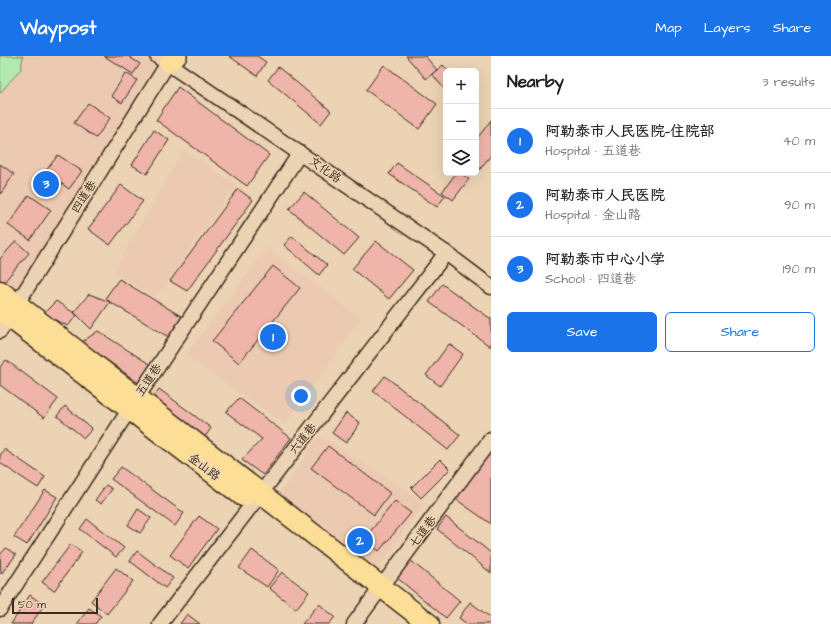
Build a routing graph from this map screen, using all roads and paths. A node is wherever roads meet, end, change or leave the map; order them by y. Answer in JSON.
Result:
{"nodes":[{"id":1,"x":169,"y":58,"type":"edge"},
{"id":2,"x":300,"y":153,"type":"junction"},
{"id":3,"x":446,"y":253,"type":"junction"},
{"id":4,"x":491,"y":286,"type":"edge"},
{"id":5,"x":0,"y":291,"type":"edge"},
{"id":6,"x":6,"y":315,"type":"edge"},
{"id":7,"x":133,"y":404,"type":"junction"},
{"id":8,"x":491,"y":440,"type":"edge"},
{"id":9,"x":257,"y":499,"type":"junction"},
{"id":10,"x":378,"y":593,"type":"junction"},
{"id":11,"x":0,"y":609,"type":"edge"},
{"id":12,"x":160,"y":624,"type":"edge"},
{"id":13,"x":354,"y":624,"type":"edge"},
{"id":14,"x":407,"y":624,"type":"edge"},
{"id":15,"x":429,"y":624,"type":"edge"}],
"edges":[{"from":1,"to":2,"type":"street","name":"文化路"},
{"from":1,"to":6,"type":"street","name":"四道巷"},
{"from":2,"to":3,"type":"street","name":"文化路"},
{"from":2,"to":7,"type":"street","name":"五道巷"},
{"from":3,"to":4,"type":"street","name":"文化路"},
{"from":3,"to":9,"type":"street","name":"六道巷"},
{"from":5,"to":6,"type":"highway","name":"金山路"},
{"from":6,"to":7,"type":"highway","name":"金山路"},
{"from":7,"to":9,"type":"highway","name":"金山路"},
{"from":7,"to":11,"type":"street","name":"五道巷"},
{"from":8,"to":10,"type":"street","name":"七道巷"},
{"from":9,"to":10,"type":"highway","name":"金山路"},
{"from":9,"to":12,"type":"street","name":"六道巷"},
{"from":10,"to":13,"type":"street","name":"七道巷"},
{"from":10,"to":14,"type":"highway","name":"金山路"},
{"from":10,"to":15,"type":"highway"}]}
